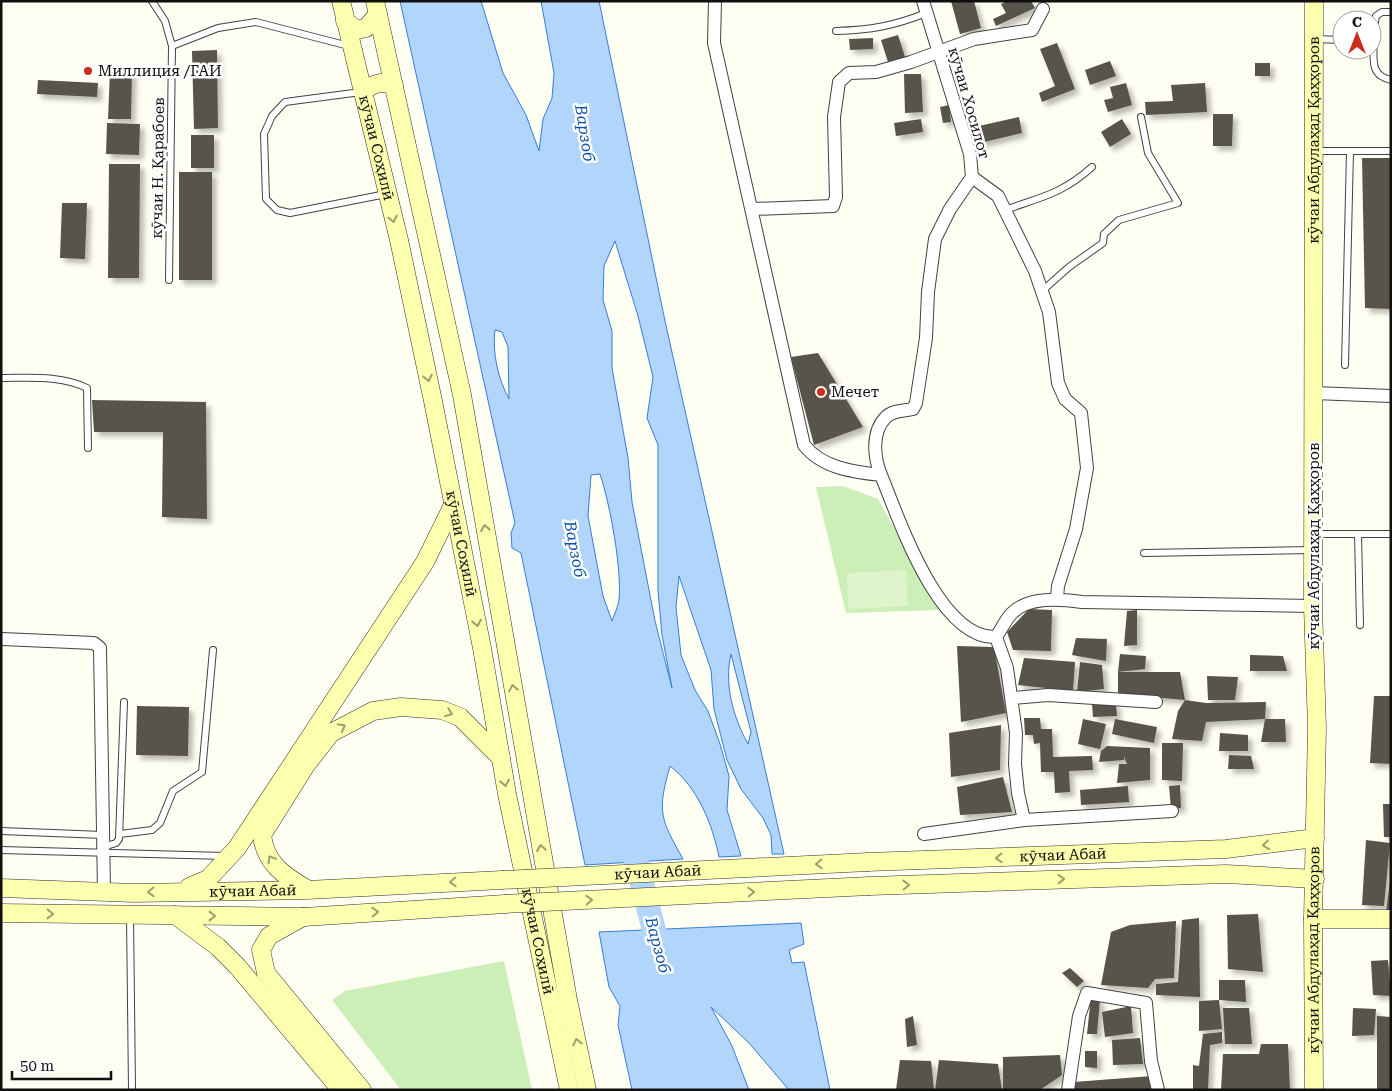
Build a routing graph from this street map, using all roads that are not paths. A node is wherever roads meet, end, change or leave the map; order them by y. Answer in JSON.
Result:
{"nodes":[{"id":1,"x":152,"y":1,"type":"edge"},
{"id":2,"x":341,"y":1,"type":"edge"},
{"id":3,"x":716,"y":1,"type":"edge"},
{"id":4,"x":1314,"y":1,"type":"edge"},
{"id":5,"x":924,"y":7,"type":"edge"},
{"id":6,"x":376,"y":8,"type":"edge"},
{"id":7,"x":1043,"y":9,"type":"dead end"},
{"id":8,"x":345,"y":21,"type":"junction"},
{"id":9,"x":836,"y":31,"type":"dead end"},
{"id":10,"x":1314,"y":39,"type":"junction"},
{"id":11,"x":1332,"y":40,"type":"edge"},
{"id":12,"x":172,"y":46,"type":"junction"},
{"id":13,"x":351,"y":46,"type":"junction"},
{"id":14,"x":937,"y":52,"type":"junction"},
{"id":15,"x":1374,"y":60,"type":"edge"},
{"id":16,"x":1391,"y":80,"type":"edge"},
{"id":17,"x":394,"y":85,"type":"junction"},
{"id":18,"x":362,"y":92,"type":"junction"},
{"id":19,"x":1141,"y":118,"type":"dead end"},
{"id":20,"x":1314,"y":151,"type":"junction"},
{"id":21,"x":1350,"y":151,"type":"junction"},
{"id":22,"x":1391,"y":152,"type":"edge"},
{"id":23,"x":1092,"y":168,"type":"dead end"},
{"id":24,"x":972,"y":176,"type":"junction"},
{"id":25,"x":387,"y":194,"type":"junction"},
{"id":26,"x":752,"y":209,"type":"junction"},
{"id":27,"x":1005,"y":210,"type":"junction"},
{"id":28,"x":169,"y":280,"type":"dead end"},
{"id":29,"x":1042,"y":291,"type":"junction"},
{"id":30,"x":1345,"y":365,"type":"dead end"},
{"id":31,"x":1,"y":378,"type":"edge"},
{"id":32,"x":1314,"y":393,"type":"junction"},
{"id":33,"x":1391,"y":396,"type":"edge"},
{"id":34,"x":88,"y":448,"type":"dead end"},
{"id":35,"x":881,"y":475,"type":"junction"},
{"id":36,"x":453,"y":505,"type":"junction"},
{"id":37,"x":1358,"y":534,"type":"junction"},
{"id":38,"x":1391,"y":534,"type":"edge"},
{"id":39,"x":1314,"y":542,"type":"junction"},
{"id":40,"x":1144,"y":553,"type":"dead end"},
{"id":41,"x":1057,"y":598,"type":"junction"},
{"id":42,"x":1313,"y":606,"type":"junction"},
{"id":43,"x":1360,"y":625,"type":"dead end"},
{"id":44,"x":2,"y":638,"type":"edge"},
{"id":45,"x":996,"y":638,"type":"junction"},
{"id":46,"x":213,"y":650,"type":"dead end"},
{"id":47,"x":1012,"y":698,"type":"junction"},
{"id":48,"x":124,"y":702,"type":"dead end"},
{"id":49,"x":1156,"y":702,"type":"dead end"},
{"id":50,"x":501,"y":758,"type":"junction"},
{"id":51,"x":1172,"y":811,"type":"dead end"},
{"id":52,"x":1024,"y":820,"type":"junction"},
{"id":53,"x":1,"y":831,"type":"edge"},
{"id":54,"x":120,"y":834,"type":"junction"},
{"id":55,"x":924,"y":834,"type":"dead end"},
{"id":56,"x":1315,"y":838,"type":"junction"},
{"id":57,"x":103,"y":845,"type":"junction"},
{"id":58,"x":1,"y":850,"type":"edge"},
{"id":59,"x":229,"y":856,"type":"junction"},
{"id":60,"x":1315,"y":879,"type":"junction"},
{"id":61,"x":1,"y":888,"type":"edge"},
{"id":62,"x":308,"y":890,"type":"junction"},
{"id":63,"x":180,"y":891,"type":"junction"},
{"id":64,"x":104,"y":892,"type":"junction"},
{"id":65,"x":1,"y":913,"type":"edge"},
{"id":66,"x":130,"y":914,"type":"junction"},
{"id":67,"x":175,"y":915,"type":"junction"},
{"id":68,"x":304,"y":917,"type":"junction"},
{"id":69,"x":1313,"y":919,"type":"junction"},
{"id":70,"x":1391,"y":919,"type":"edge"},
{"id":71,"x":132,"y":1090,"type":"edge"},
{"id":72,"x":341,"y":1090,"type":"edge"},
{"id":73,"x":362,"y":1090,"type":"edge"},
{"id":74,"x":569,"y":1090,"type":"edge"},
{"id":75,"x":588,"y":1090,"type":"edge"},
{"id":76,"x":1068,"y":1090,"type":"edge"},
{"id":77,"x":1158,"y":1090,"type":"edge"},
{"id":78,"x":1314,"y":1090,"type":"edge"}],
"edges":[{"from":1,"to":12,"type":"lane","name":"кӯчаи Н. Қарабоев"},
{"from":2,"to":8,"type":"main road","name":"кӯчаи Соҳилӣ"},
{"from":3,"to":26,"type":"street"},
{"from":4,"to":10,"type":"main road","name":"кӯчаи Абдулаҳад Қаҳҳоров"},
{"from":5,"to":9,"type":"lane"},
{"from":5,"to":14,"type":"street","name":"кӯчаи Хосилот"},
{"from":6,"to":8,"type":"main road"},
{"from":6,"to":17,"type":"main road"},
{"from":7,"to":14,"type":"street"},
{"from":8,"to":13,"type":"main road","name":"кӯчаи Соҳилӣ"},
{"from":10,"to":11,"type":"lane"},
{"from":10,"to":20,"type":"main road","name":"кӯчаи Абдулаҳад Қаҳҳоров"},
{"from":12,"to":13,"type":"lane"},
{"from":12,"to":28,"type":"lane","name":"кӯчаи Н. Қарабоев"},
{"from":13,"to":18,"type":"main road","name":"кӯчаи Соҳилӣ"},
{"from":14,"to":24,"type":"street","name":"кӯчаи Хосилот"},
{"from":14,"to":26,"type":"street"},
{"from":15,"to":16,"type":"lane"},
{"from":17,"to":18,"type":"main road"},
{"from":75,"to":17,"type":"main road","one_way":true},
{"from":18,"to":25,"type":"main road","name":"кӯчаи Соҳилӣ"},
{"from":18,"to":25,"type":"lane"},
{"from":19,"to":29,"type":"lane"},
{"from":20,"to":21,"type":"lane"},
{"from":20,"to":32,"type":"main road","name":"кӯчаи Абдулаҳад Қаҳҳоров"},
{"from":21,"to":22,"type":"lane"},
{"from":21,"to":30,"type":"lane"},
{"from":23,"to":27,"type":"lane"},
{"from":24,"to":27,"type":"street","name":"кӯчаи Хосилот"},
{"from":24,"to":35,"type":"street"},
{"from":25,"to":36,"type":"main road","name":"кӯчаи Соҳилӣ","one_way":true},
{"from":26,"to":35,"type":"street"},
{"from":27,"to":29,"type":"street","name":"кӯчаи Хосилот"},
{"from":29,"to":41,"type":"street","name":"кӯчаи Хосилот"},
{"from":31,"to":34,"type":"lane"},
{"from":32,"to":33,"type":"street"},
{"from":32,"to":39,"type":"main road","name":"кӯчаи Абдулаҳад Қаҳҳоров"},
{"from":35,"to":45,"type":"street"},
{"from":36,"to":50,"type":"main road","name":"кӯчаи Соҳилӣ","one_way":true},
{"from":36,"to":59,"type":"main road"},
{"from":37,"to":38,"type":"lane"},
{"from":37,"to":39,"type":"lane"},
{"from":37,"to":43,"type":"lane"},
{"from":39,"to":40,"type":"lane"},
{"from":39,"to":42,"type":"main road","name":"кӯчаи Абдулаҳад Қаҳҳоров"},
{"from":41,"to":42,"type":"street"},
{"from":41,"to":45,"type":"street"},
{"from":42,"to":56,"type":"main road","name":"кӯчаи Абдулаҳад Қаҳҳоров"},
{"from":44,"to":57,"type":"street"},
{"from":45,"to":47,"type":"street"},
{"from":46,"to":54,"type":"lane"},
{"from":47,"to":49,"type":"street"},
{"from":47,"to":52,"type":"street"},
{"from":48,"to":54,"type":"lane"},
{"from":62,"to":50,"type":"main road","one_way":true},
{"from":50,"to":74,"type":"main road","name":"кӯчаи Соҳилӣ","one_way":true},
{"from":51,"to":52,"type":"street"},
{"from":52,"to":55,"type":"street"},
{"from":53,"to":57,"type":"lane"},
{"from":54,"to":57,"type":"lane"},
{"from":56,"to":60,"type":"main road","name":"кӯчаи Абдулаҳад Қаҳҳоров"},
{"from":56,"to":62,"type":"main road","name":"кӯчаи Абаӣ","one_way":true,"bridge":true},
{"from":57,"to":58,"type":"lane"},
{"from":57,"to":59,"type":"lane"},
{"from":57,"to":64,"type":"street"},
{"from":59,"to":63,"type":"main road"},
{"from":68,"to":60,"type":"main road","name":"кӯчаи Абаӣ","one_way":true,"bridge":true},
{"from":60,"to":69,"type":"main road","name":"кӯчаи Абдулаҳад Қаҳҳоров"},
{"from":61,"to":64,"type":"main road","name":"кӯчаи Абаӣ"},
{"from":62,"to":63,"type":"main road","name":"кӯчаи Абаӣ"},
{"from":63,"to":64,"type":"main road","name":"кӯчаи Абаӣ","one_way":true},
{"from":65,"to":66,"type":"main road","name":"кӯчаи Абаӣ","one_way":true},
{"from":66,"to":67,"type":"main road","name":"кӯчаи Абаӣ"},
{"from":66,"to":71,"type":"lane"},
{"from":67,"to":68,"type":"main road","name":"кӯчаи Абаӣ","one_way":true},
{"from":67,"to":72,"type":"main road"},
{"from":68,"to":73,"type":"main road"},
{"from":69,"to":70,"type":"main road"},
{"from":69,"to":78,"type":"main road","name":"кӯчаи Абдулаҳад Қаҳҳоров"},
{"from":76,"to":77,"type":"street"}]}
